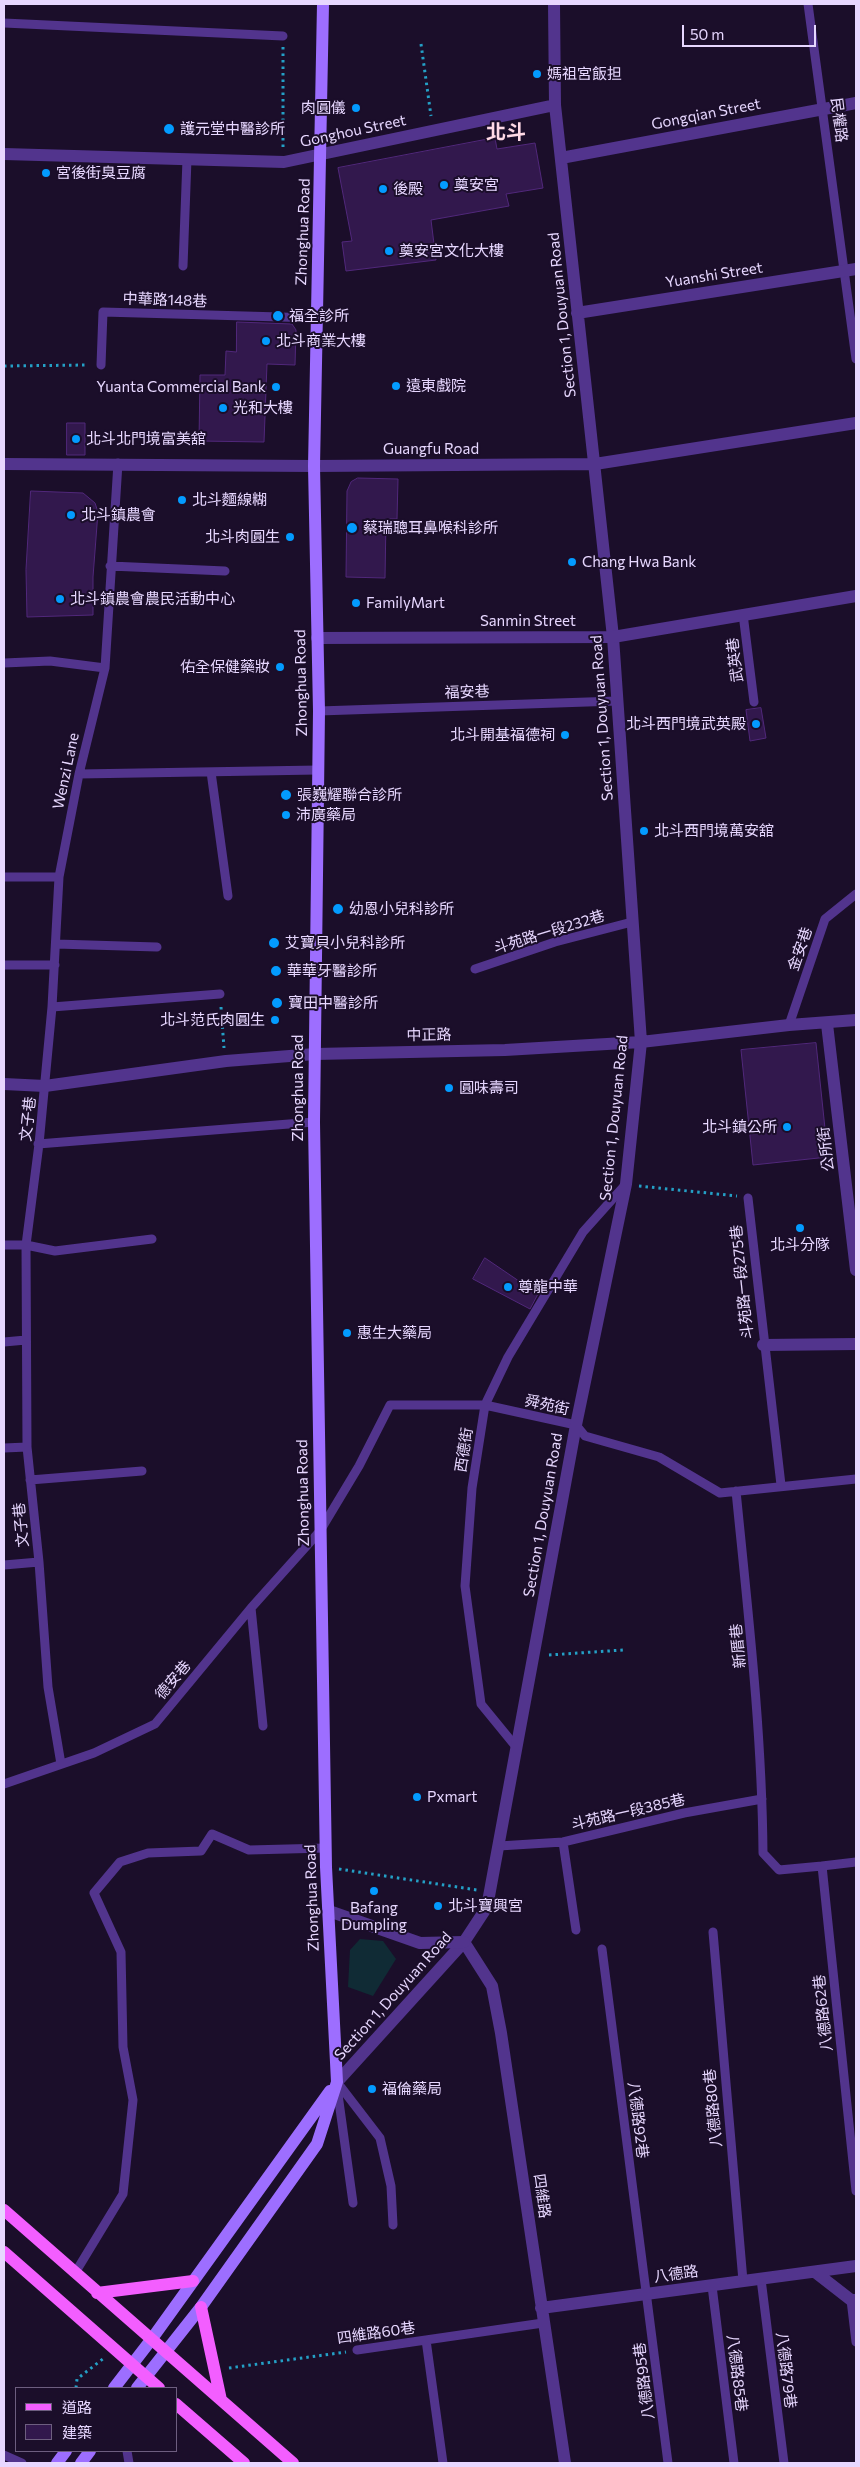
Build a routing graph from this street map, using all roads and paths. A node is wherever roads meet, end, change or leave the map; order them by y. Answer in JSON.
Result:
{"nodes":[{"id":1,"x":323,"y":4,"type":"edge"},
{"id":2,"x":554,"y":4,"type":"edge"},
{"id":3,"x":808,"y":4,"type":"edge"},
{"id":4,"x":4,"y":23,"type":"edge"},
{"id":5,"x":283,"y":36,"type":"joint"},
{"id":6,"x":420,"y":44,"type":"dead end"},
{"id":7,"x":856,"y":102,"type":"edge"},
{"id":8,"x":555,"y":105,"type":"junction"},
{"id":9,"x":824,"y":108,"type":"junction"},
{"id":10,"x":433,"y":131,"type":"junction"},
{"id":11,"x":4,"y":154,"type":"edge"},
{"id":12,"x":321,"y":155,"type":"junction"},
{"id":13,"x":561,"y":158,"type":"junction"},
{"id":14,"x":187,"y":159,"type":"junction"},
{"id":15,"x":284,"y":162,"type":"junction"},
{"id":16,"x":183,"y":266,"type":"dead end"},
{"id":17,"x":850,"y":270,"type":"edge"},
{"id":18,"x":577,"y":313,"type":"junction"},
{"id":19,"x":316,"y":318,"type":"junction"},
{"id":20,"x":856,"y":359,"type":"edge"},
{"id":21,"x":102,"y":365,"type":"joint"},
{"id":22,"x":4,"y":366,"type":"edge"},
{"id":23,"x":856,"y":423,"type":"edge"},
{"id":24,"x":4,"y":464,"type":"edge"},
{"id":25,"x":118,"y":464,"type":"junction"},
{"id":26,"x":595,"y":464,"type":"junction"},
{"id":27,"x":314,"y":466,"type":"junction"},
{"id":28,"x":110,"y":566,"type":"junction"},
{"id":29,"x":225,"y":571,"type":"dead end"},
{"id":30,"x":856,"y":596,"type":"edge"},
{"id":31,"x":743,"y":614,"type":"junction"},
{"id":32,"x":613,"y":637,"type":"junction"},
{"id":33,"x":317,"y":638,"type":"junction"},
{"id":34,"x":4,"y":663,"type":"edge"},
{"id":35,"x":105,"y":668,"type":"junction"},
{"id":36,"x":617,"y":702,"type":"junction"},
{"id":37,"x":754,"y":702,"type":"dead end"},
{"id":38,"x":319,"y":711,"type":"junction"},
{"id":39,"x":318,"y":770,"type":"junction"},
{"id":40,"x":211,"y":772,"type":"junction"},
{"id":41,"x":79,"y":774,"type":"junction"},
{"id":42,"x":59,"y":876,"type":"junction"},
{"id":43,"x":4,"y":877,"type":"edge"},
{"id":44,"x":856,"y":894,"type":"edge"},
{"id":45,"x":228,"y":896,"type":"dead end"},
{"id":46,"x":632,"y":922,"type":"junction"},
{"id":47,"x":56,"y":944,"type":"junction"},
{"id":48,"x":157,"y":947,"type":"dead end"},
{"id":49,"x":4,"y":965,"type":"edge"},
{"id":50,"x":55,"y":965,"type":"junction"},
{"id":51,"x":474,"y":969,"type":"dead end"},
{"id":52,"x":220,"y":994,"type":"joint"},
{"id":53,"x":52,"y":1007,"type":"junction"},
{"id":54,"x":856,"y":1020,"type":"edge"},
{"id":55,"x":827,"y":1024,"type":"junction"},
{"id":56,"x":789,"y":1025,"type":"junction"},
{"id":57,"x":641,"y":1042,"type":"junction"},
{"id":58,"x":315,"y":1054,"type":"junction"},
{"id":59,"x":226,"y":1061,"type":"junction"},
{"id":60,"x":4,"y":1084,"type":"edge"},
{"id":61,"x":45,"y":1086,"type":"junction"},
{"id":62,"x":314,"y":1122,"type":"junction"},
{"id":63,"x":39,"y":1144,"type":"junction"},
{"id":64,"x":626,"y":1184,"type":"junction"},
{"id":65,"x":748,"y":1198,"type":"joint"},
{"id":66,"x":152,"y":1239,"type":"dead end"},
{"id":67,"x":4,"y":1245,"type":"edge"},
{"id":68,"x":26,"y":1245,"type":"junction"},
{"id":69,"x":856,"y":1270,"type":"edge"},
{"id":70,"x":26,"y":1340,"type":"junction"},
{"id":71,"x":4,"y":1342,"type":"edge"},
{"id":72,"x":856,"y":1344,"type":"edge"},
{"id":73,"x":763,"y":1345,"type":"junction"},
{"id":74,"x":485,"y":1405,"type":"junction"},
{"id":75,"x":576,"y":1425,"type":"junction"},
{"id":76,"x":27,"y":1446,"type":"junction"},
{"id":77,"x":4,"y":1448,"type":"edge"},
{"id":78,"x":142,"y":1471,"type":"dead end"},
{"id":79,"x":856,"y":1479,"type":"edge"},
{"id":80,"x":30,"y":1480,"type":"junction"},
{"id":81,"x":781,"y":1485,"type":"junction"},
{"id":82,"x":736,"y":1491,"type":"junction"},
{"id":83,"x":320,"y":1532,"type":"junction"},
{"id":84,"x":39,"y":1562,"type":"junction"},
{"id":85,"x":4,"y":1565,"type":"edge"},
{"id":86,"x":251,"y":1608,"type":"junction"},
{"id":87,"x":623,"y":1650,"type":"dead end"},
{"id":88,"x":534,"y":1656,"type":"junction"},
{"id":89,"x":263,"y":1726,"type":"dead end"},
{"id":90,"x":517,"y":1748,"type":"junction"},
{"id":91,"x":61,"y":1764,"type":"junction"},
{"id":92,"x":4,"y":1784,"type":"edge"},
{"id":93,"x":762,"y":1799,"type":"junction"},
{"id":94,"x":563,"y":1842,"type":"junction"},
{"id":95,"x":499,"y":1846,"type":"junction"},
{"id":96,"x":326,"y":1848,"type":"junction"},
{"id":97,"x":856,"y":1862,"type":"edge"},
{"id":98,"x":822,"y":1866,"type":"junction"},
{"id":99,"x":326,"y":1867,"type":"junction"},
{"id":100,"x":490,"y":1892,"type":"junction"},
{"id":101,"x":329,"y":1911,"type":"junction"},
{"id":102,"x":576,"y":1930,"type":"dead end"},
{"id":103,"x":713,"y":1932,"type":"dead end"},
{"id":104,"x":464,"y":1942,"type":"junction"},
{"id":105,"x":602,"y":1949,"type":"dead end"},
{"id":106,"x":337,"y":2082,"type":"junction"},
{"id":107,"x":856,"y":2191,"type":"edge"},
{"id":108,"x":353,"y":2203,"type":"dead end"},
{"id":109,"x":4,"y":2210,"type":"edge"},
{"id":110,"x":392,"y":2225,"type":"dead end"},
{"id":111,"x":4,"y":2252,"type":"edge"},
{"id":112,"x":856,"y":2266,"type":"edge"},
{"id":113,"x":815,"y":2272,"type":"junction"},
{"id":114,"x":75,"y":2273,"type":"junction"},
{"id":115,"x":761,"y":2279,"type":"junction"},
{"id":116,"x":193,"y":2281,"type":"junction"},
{"id":117,"x":743,"y":2282,"type":"junction"},
{"id":118,"x":712,"y":2286,"type":"junction"},
{"id":119,"x":97,"y":2293,"type":"junction"},
{"id":120,"x":647,"y":2295,"type":"junction"},
{"id":121,"x":854,"y":2300,"type":"edge"},
{"id":122,"x":202,"y":2307,"type":"junction"},
{"id":123,"x":541,"y":2308,"type":"junction"},
{"id":124,"x":543,"y":2323,"type":"junction"},
{"id":125,"x":151,"y":2340,"type":"junction"},
{"id":126,"x":426,"y":2340,"type":"junction"},
{"id":127,"x":856,"y":2342,"type":"edge"},
{"id":128,"x":357,"y":2350,"type":"joint"},
{"id":129,"x":166,"y":2352,"type":"junction"},
{"id":130,"x":132,"y":2366,"type":"junction"},
{"id":131,"x":214,"y":2370,"type":"junction"},
{"id":132,"x":146,"y":2377,"type":"junction"},
{"id":133,"x":115,"y":2387,"type":"edge"},
{"id":134,"x":138,"y":2387,"type":"edge"},
{"id":135,"x":158,"y":2387,"type":"edge"},
{"id":136,"x":221,"y":2400,"type":"junction"},
{"id":137,"x":178,"y":2406,"type":"edge"},
{"id":138,"x":65,"y":2452,"type":"edge"},
{"id":139,"x":89,"y":2452,"type":"edge"},
{"id":140,"x":4,"y":2455,"type":"edge"},
{"id":141,"x":22,"y":2463,"type":"edge"},
{"id":142,"x":57,"y":2463,"type":"edge"},
{"id":143,"x":81,"y":2463,"type":"edge"},
{"id":144,"x":244,"y":2463,"type":"edge"},
{"id":145,"x":293,"y":2463,"type":"edge"},
{"id":146,"x":443,"y":2463,"type":"edge"},
{"id":147,"x":565,"y":2463,"type":"edge"},
{"id":148,"x":668,"y":2463,"type":"edge"},
{"id":149,"x":734,"y":2463,"type":"edge"},
{"id":150,"x":784,"y":2463,"type":"edge"}],
"edges":[{"from":1,"to":12,"type":"main road","name":"Zhonghua Road"},
{"from":2,"to":8,"type":"street","name":"Section 1, Douyuan Road"},
{"from":3,"to":9,"type":"lane","name":"民權路"},
{"from":4,"to":5,"type":"lane"},
{"from":5,"to":15,"type":"path"},
{"from":6,"to":10,"type":"path"},
{"from":7,"to":9,"type":"street","name":"Gongqian Street"},
{"from":8,"to":10,"type":"street","name":"Gonghou Street"},
{"from":8,"to":13,"type":"street","name":"Section 1, Douyuan Road"},
{"from":9,"to":13,"type":"street","name":"Gongqian Street"},
{"from":9,"to":17,"type":"lane","name":"民權路"},
{"from":10,"to":12,"type":"street","name":"Gonghou Street"},
{"from":11,"to":14,"type":"street","name":"Gonghou Street"},
{"from":12,"to":15,"type":"street","name":"Gonghou Street"},
{"from":12,"to":19,"type":"main road","name":"Zhonghua Road"},
{"from":13,"to":18,"type":"street","name":"Section 1, Douyuan Road"},
{"from":14,"to":15,"type":"street","name":"Gonghou Street"},
{"from":14,"to":16,"type":"lane"},
{"from":17,"to":18,"type":"street","name":"Yuanshi Street"},
{"from":17,"to":20,"type":"lane","name":"民權路"},
{"from":18,"to":26,"type":"street","name":"Section 1, Douyuan Road"},
{"from":19,"to":21,"type":"lane","name":"中華路148巷"},
{"from":19,"to":27,"type":"main road","name":"Zhonghua Road"},
{"from":21,"to":22,"type":"path"},
{"from":23,"to":26,"type":"street","name":"Guangfu Road"},
{"from":24,"to":25,"type":"street","name":"Guangfu Road"},
{"from":25,"to":27,"type":"street","name":"Guangfu Road"},
{"from":25,"to":28,"type":"lane","name":"Wenzi Lane"},
{"from":26,"to":27,"type":"street","name":"Guangfu Road"},
{"from":26,"to":32,"type":"street","name":"Section 1, Douyuan Road"},
{"from":27,"to":33,"type":"main road","name":"Zhonghua Road"},
{"from":28,"to":29,"type":"lane"},
{"from":28,"to":35,"type":"lane","name":"Wenzi Lane"},
{"from":30,"to":31,"type":"street","name":"Sanmin Street"},
{"from":31,"to":32,"type":"street","name":"Sanmin Street"},
{"from":31,"to":37,"type":"lane","name":"武英巷"},
{"from":32,"to":33,"type":"street","name":"Sanmin Street"},
{"from":32,"to":36,"type":"street","name":"Section 1, Douyuan Road"},
{"from":33,"to":38,"type":"main road","name":"Zhonghua Road"},
{"from":34,"to":35,"type":"lane"},
{"from":35,"to":41,"type":"lane","name":"Wenzi Lane"},
{"from":36,"to":38,"type":"lane","name":"福安巷"},
{"from":36,"to":46,"type":"street","name":"Section 1, Douyuan Road"},
{"from":38,"to":39,"type":"main road","name":"Zhonghua Road"},
{"from":39,"to":40,"type":"lane"},
{"from":39,"to":58,"type":"main road","name":"Zhonghua Road"},
{"from":40,"to":41,"type":"lane"},
{"from":40,"to":45,"type":"lane"},
{"from":41,"to":42,"type":"lane","name":"Wenzi Lane"},
{"from":42,"to":43,"type":"lane"},
{"from":42,"to":47,"type":"lane","name":"Wenzi Lane"},
{"from":44,"to":56,"type":"lane","name":"金安巷"},
{"from":46,"to":51,"type":"lane","name":"斗苑路一段232巷"},
{"from":46,"to":57,"type":"street","name":"Section 1, Douyuan Road"},
{"from":47,"to":48,"type":"lane"},
{"from":47,"to":50,"type":"lane","name":"Wenzi Lane"},
{"from":49,"to":50,"type":"lane"},
{"from":50,"to":53,"type":"lane","name":"Wenzi Lane"},
{"from":52,"to":53,"type":"lane"},
{"from":52,"to":59,"type":"path"},
{"from":53,"to":61,"type":"lane","name":"Wenzi Lane"},
{"from":54,"to":55,"type":"street","name":"中正路"},
{"from":55,"to":56,"type":"street","name":"中正路"},
{"from":55,"to":69,"type":"street","name":"公所街"},
{"from":56,"to":57,"type":"street","name":"中正路"},
{"from":57,"to":58,"type":"street","name":"中正路"},
{"from":57,"to":64,"type":"street","name":"Section 1, Douyuan Road"},
{"from":58,"to":59,"type":"street","name":"中正路"},
{"from":58,"to":62,"type":"main road","name":"Zhonghua Road"},
{"from":59,"to":61,"type":"street","name":"中正路"},
{"from":60,"to":61,"type":"street","name":"中正路"},
{"from":61,"to":63,"type":"lane","name":"文子巷"},
{"from":62,"to":63,"type":"lane"},
{"from":62,"to":83,"type":"main road","name":"Zhonghua Road"},
{"from":63,"to":68,"type":"lane","name":"文子巷"},
{"from":64,"to":65,"type":"path"},
{"from":64,"to":74,"type":"lane","name":"西德街"},
{"from":64,"to":75,"type":"street","name":"Section 1, Douyuan Road"},
{"from":65,"to":73,"type":"lane","name":"斗苑路一段275巷"},
{"from":66,"to":68,"type":"lane"},
{"from":67,"to":68,"type":"lane"},
{"from":68,"to":70,"type":"lane","name":"文子巷"},
{"from":70,"to":71,"type":"lane"},
{"from":70,"to":76,"type":"lane","name":"文子巷"},
{"from":72,"to":73,"type":"street"},
{"from":73,"to":81,"type":"lane","name":"斗苑路一段275巷"},
{"from":74,"to":75,"type":"lane","name":"舜苑街"},
{"from":74,"to":83,"type":"lane","name":"舜苑街"},
{"from":74,"to":90,"type":"lane","name":"西德街"},
{"from":75,"to":82,"type":"lane","name":"舜苑街"},
{"from":75,"to":88,"type":"street","name":"Section 1, Douyuan Road"},
{"from":76,"to":77,"type":"lane"},
{"from":76,"to":80,"type":"lane","name":"文子巷"},
{"from":78,"to":80,"type":"lane"},
{"from":79,"to":81,"type":"lane","name":"舜苑街"},
{"from":80,"to":84,"type":"lane","name":"文子巷"},
{"from":81,"to":82,"type":"lane","name":"舜苑街"},
{"from":82,"to":93,"type":"lane","name":"新厝巷"},
{"from":83,"to":86,"type":"lane","name":"德安巷"},
{"from":83,"to":96,"type":"main road","name":"Zhonghua Road"},
{"from":84,"to":85,"type":"lane","name":"文子巷"},
{"from":84,"to":91,"type":"lane","name":"文子巷"},
{"from":86,"to":89,"type":"lane"},
{"from":86,"to":91,"type":"lane","name":"德安巷"},
{"from":87,"to":88,"type":"path"},
{"from":88,"to":90,"type":"street","name":"Section 1, Douyuan Road"},
{"from":90,"to":95,"type":"street","name":"Section 1, Douyuan Road"},
{"from":91,"to":92,"type":"lane","name":"德安巷"},
{"from":93,"to":94,"type":"lane","name":"斗苑路一段385巷"},
{"from":93,"to":98,"type":"lane","name":"新厝巷"},
{"from":94,"to":95,"type":"lane","name":"斗苑路一段385巷"},
{"from":94,"to":102,"type":"lane"},
{"from":95,"to":100,"type":"street","name":"Section 1, Douyuan Road"},
{"from":96,"to":99,"type":"main road","name":"Zhonghua Road"},
{"from":96,"to":114,"type":"lane"},
{"from":97,"to":98,"type":"lane"},
{"from":98,"to":107,"type":"lane","name":"八德路62巷"},
{"from":99,"to":100,"type":"path"},
{"from":99,"to":101,"type":"main road","name":"Zhonghua Road"},
{"from":100,"to":104,"type":"street","name":"Section 1, Douyuan Road"},
{"from":101,"to":104,"type":"street"},
{"from":101,"to":106,"type":"main road","name":"Zhonghua Road"},
{"from":103,"to":117,"type":"lane","name":"八德路80巷"},
{"from":104,"to":106,"type":"street","name":"Section 1, Douyuan Road"},
{"from":104,"to":123,"type":"street","name":"四維路"},
{"from":105,"to":120,"type":"lane","name":"八德路92巷"},
{"from":106,"to":108,"type":"lane"},
{"from":106,"to":110,"type":"lane"},
{"from":106,"to":116,"type":"main road","name":"Section 1, Douyuan Road"},
{"from":106,"to":122,"type":"main road","name":"Section 1, Douyuan Road"},
{"from":109,"to":114,"type":"main road"},
{"from":111,"to":130,"type":"main road"},
{"from":112,"to":113,"type":"street","name":"八德路"},
{"from":113,"to":115,"type":"street","name":"八德路"},
{"from":113,"to":121,"type":"street"},
{"from":114,"to":119,"type":"main road"},
{"from":115,"to":117,"type":"street","name":"八德路"},
{"from":115,"to":150,"type":"lane","name":"八德路79巷"},
{"from":116,"to":119,"type":"main road"},
{"from":116,"to":125,"type":"main road","name":"Section 1, Douyuan Road"},
{"from":117,"to":118,"type":"street","name":"八德路"},
{"from":118,"to":120,"type":"street","name":"八德路"},
{"from":118,"to":149,"type":"lane","name":"八德路85巷"},
{"from":119,"to":125,"type":"main road"},
{"from":120,"to":123,"type":"street","name":"八德路"},
{"from":120,"to":148,"type":"lane","name":"八德路95巷"},
{"from":121,"to":127,"type":"lane"},
{"from":122,"to":129,"type":"main road","name":"Section 1, Douyuan Road"},
{"from":122,"to":131,"type":"main road"},
{"from":123,"to":124,"type":"street","name":"四維路"},
{"from":124,"to":126,"type":"lane","name":"四維路60巷"},
{"from":124,"to":147,"type":"street","name":"四維路"},
{"from":125,"to":129,"type":"main road"},
{"from":125,"to":130,"type":"main road","name":"Section 1, Douyuan Road"},
{"from":126,"to":128,"type":"lane","name":"四維路60巷"},
{"from":126,"to":146,"type":"lane"},
{"from":128,"to":131,"type":"path","name":"四維路60巷"},
{"from":129,"to":132,"type":"main road","name":"Section 1, Douyuan Road"},
{"from":129,"to":136,"type":"main road"},
{"from":130,"to":132,"type":"main road"},
{"from":130,"to":133,"type":"main road","name":"Section 1, Douyuan Road"},
{"from":131,"to":136,"type":"main road"},
{"from":132,"to":134,"type":"main road","name":"Section 1, Douyuan Road"},
{"from":132,"to":135,"type":"main road"},
{"from":136,"to":145,"type":"main road"},
{"from":137,"to":144,"type":"main road"},
{"from":138,"to":142,"type":"main road"},
{"from":139,"to":143,"type":"main road"},
{"from":140,"to":141,"type":"lane"}]}
